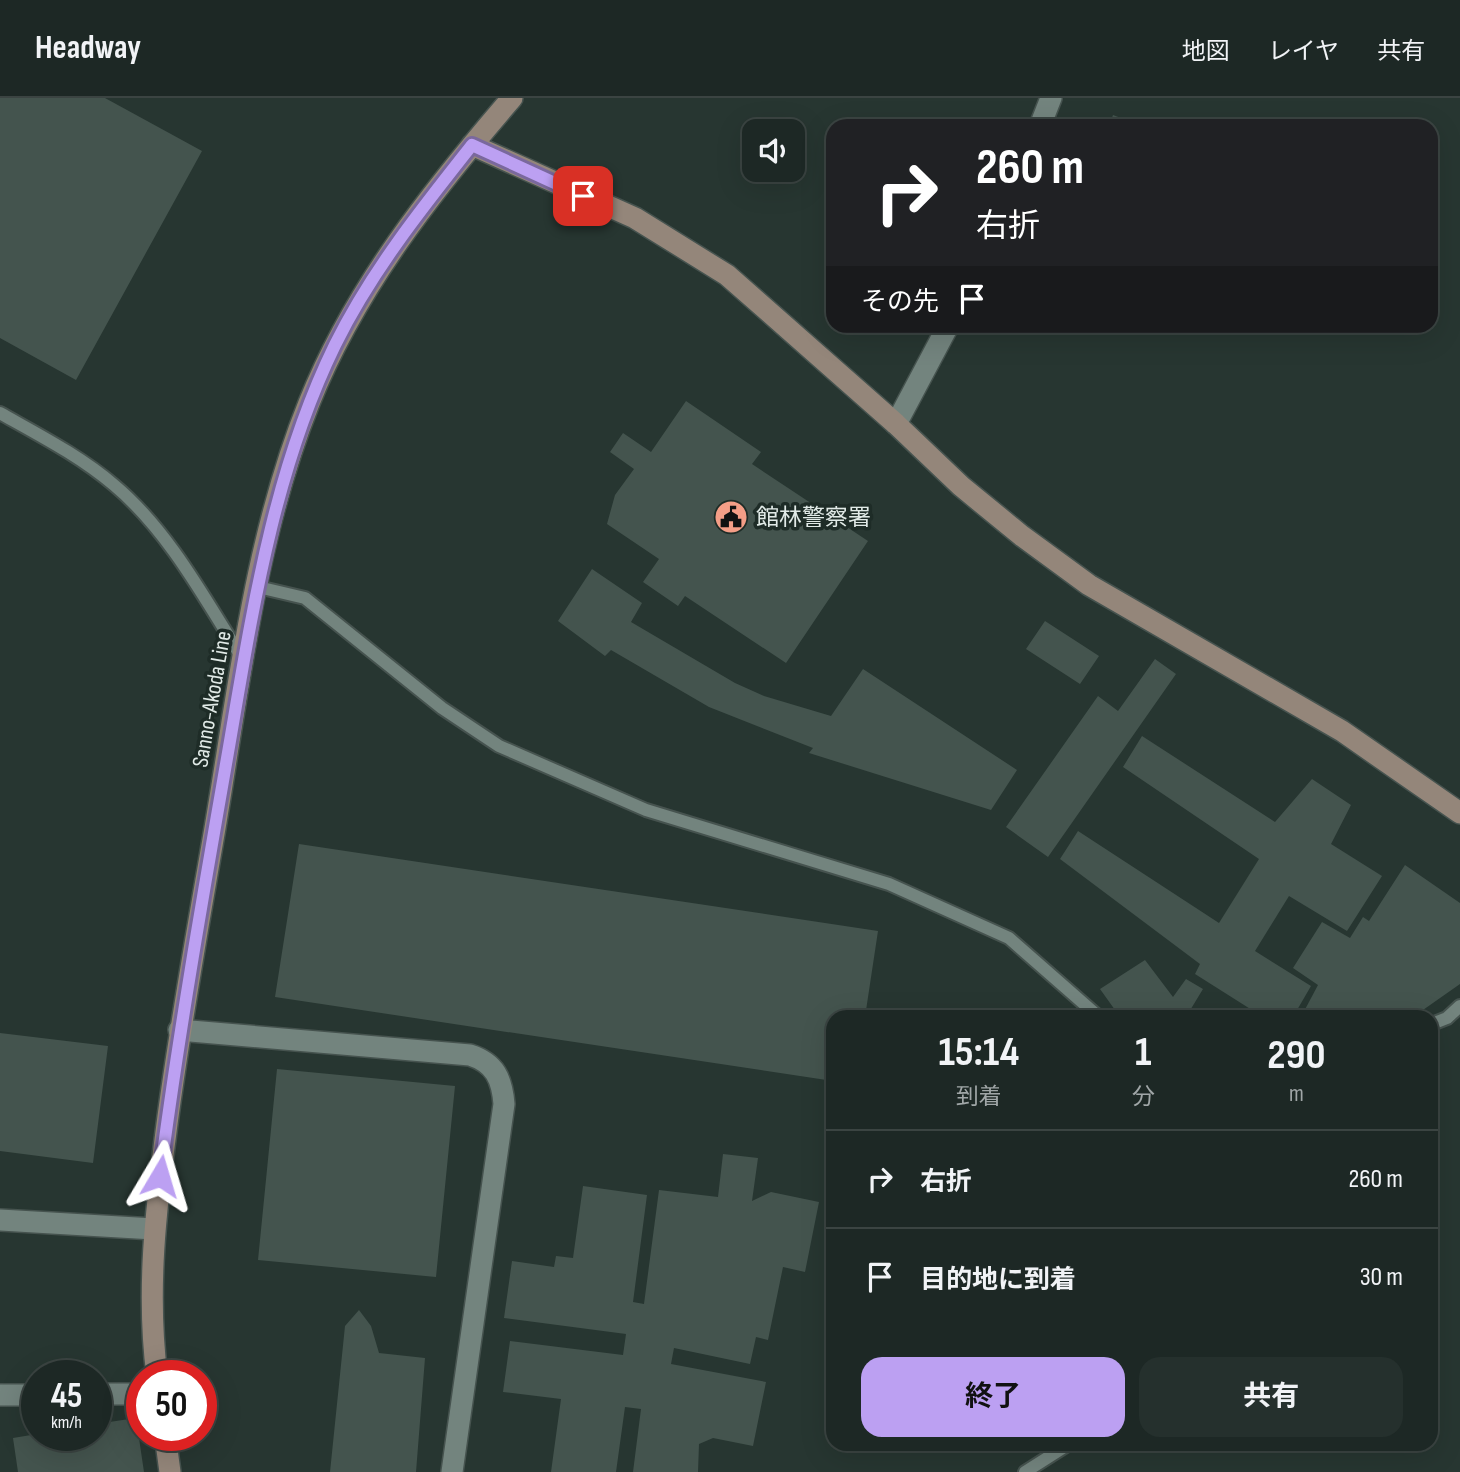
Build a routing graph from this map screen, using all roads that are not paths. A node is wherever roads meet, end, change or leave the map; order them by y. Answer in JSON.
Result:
{"nodes":[{"id":1,"x":512,"y":98,"type":"edge"},
{"id":2,"x":1051,"y":98,"type":"edge"},
{"id":3,"x":1043,"y":119,"type":"edge"},
{"id":4,"x":472,"y":145,"type":"junction"},
{"id":5,"x":944,"y":333,"type":"edge"},
{"id":6,"x":0,"y":413,"type":"edge"},
{"id":7,"x":896,"y":424,"type":"junction"},
{"id":8,"x":258,"y":587,"type":"junction"},
{"id":9,"x":244,"y":662,"type":"junction"},
{"id":10,"x":1460,"y":813,"type":"edge"},
{"id":11,"x":1460,"y":1006,"type":"edge"},
{"id":12,"x":1090,"y":1010,"type":"edge"},
{"id":13,"x":1438,"y":1022,"type":"edge"},
{"id":14,"x":180,"y":1030,"type":"junction"},
{"id":15,"x":0,"y":1220,"type":"edge"},
{"id":16,"x":154,"y":1229,"type":"junction"},
{"id":17,"x":156,"y":1360,"type":"edge"},
{"id":18,"x":0,"y":1395,"type":"edge"},
{"id":19,"x":21,"y":1395,"type":"edge"},
{"id":20,"x":167,"y":1451,"type":"edge"},
{"id":21,"x":1058,"y":1451,"type":"edge"},
{"id":22,"x":170,"y":1472,"type":"edge"},
{"id":23,"x":452,"y":1472,"type":"edge"},
{"id":24,"x":1025,"y":1472,"type":"edge"}],
"edges":[{"from":1,"to":4,"type":"main road","name":"Sanno-Akoda Line"},
{"from":2,"to":3,"type":"street"},
{"from":4,"to":7,"type":"main road"},
{"from":4,"to":8,"type":"main road","name":"Sanno-Akoda Line"},
{"from":5,"to":7,"type":"street"},
{"from":6,"to":9,"type":"lane"},
{"from":7,"to":10,"type":"main road"},
{"from":8,"to":9,"type":"main road","name":"Sanno-Akoda Line"},
{"from":8,"to":12,"type":"lane"},
{"from":9,"to":14,"type":"main road","name":"Sanno-Akoda Line"},
{"from":11,"to":13,"type":"lane"},
{"from":14,"to":16,"type":"main road","name":"Sanno-Akoda Line"},
{"from":14,"to":23,"type":"street"},
{"from":15,"to":16,"type":"street"},
{"from":16,"to":17,"type":"main road","name":"Sanno-Akoda Line"},
{"from":18,"to":19,"type":"street"},
{"from":20,"to":22,"type":"main road"},
{"from":21,"to":24,"type":"lane"}]}
